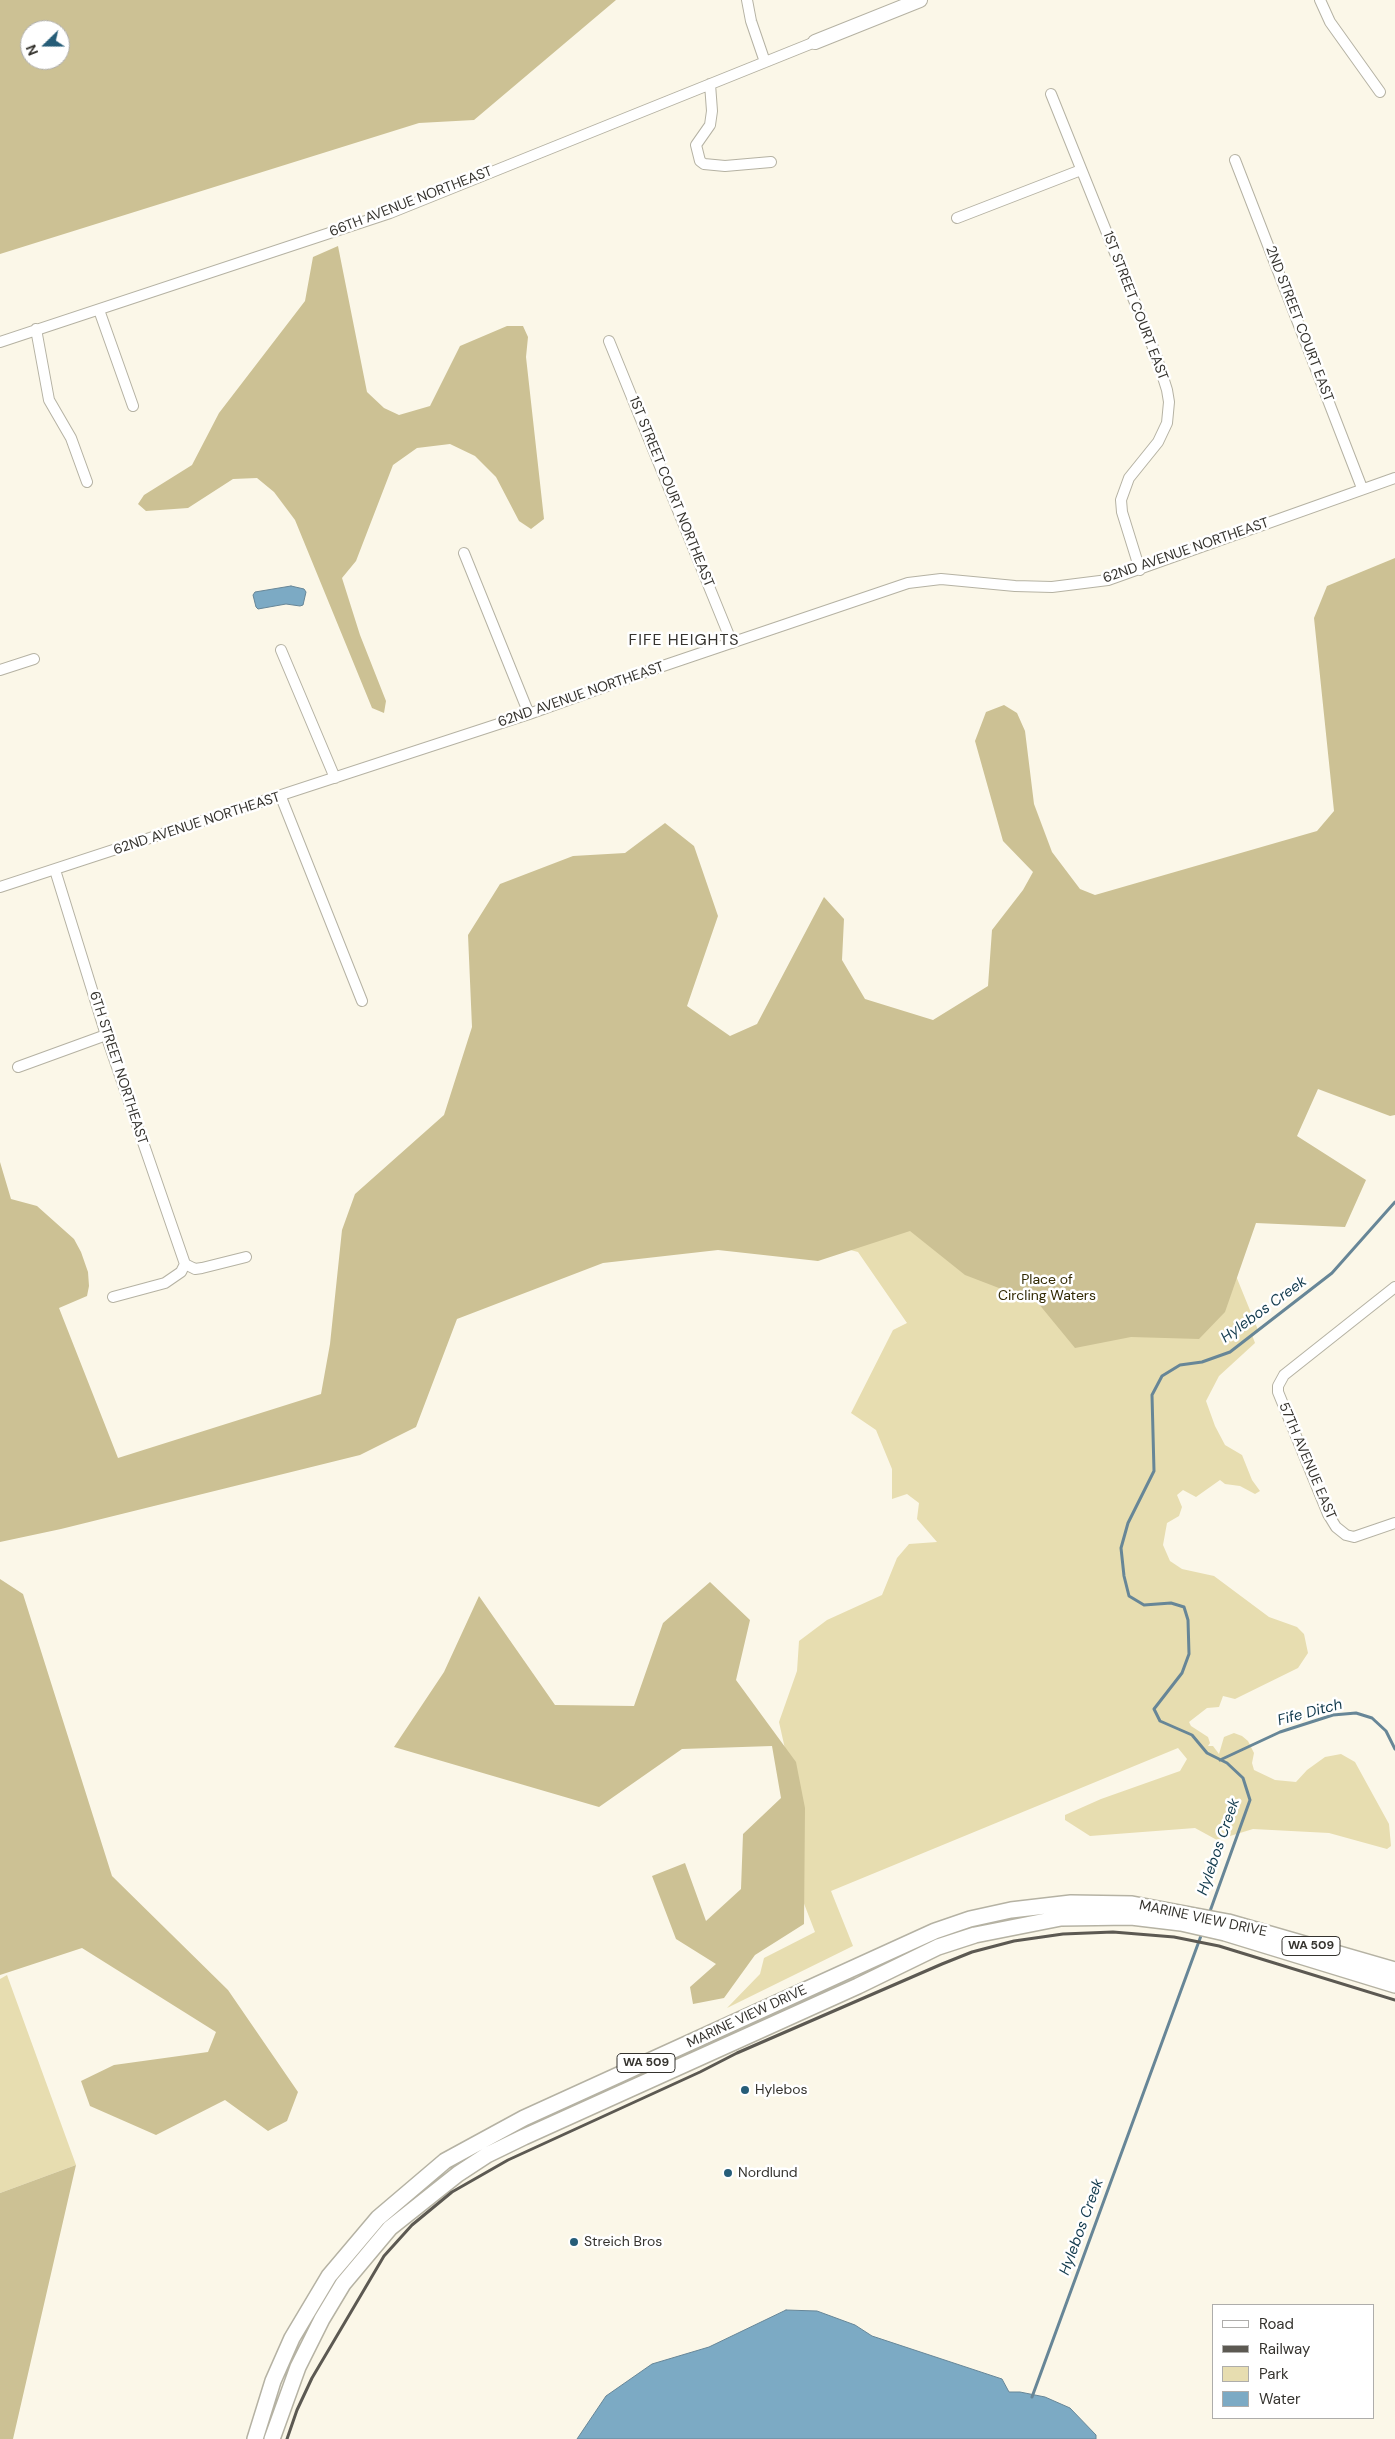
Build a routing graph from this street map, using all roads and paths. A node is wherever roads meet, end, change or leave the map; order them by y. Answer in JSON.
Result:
{"nodes":[{"id":1,"x":748,"y":0,"type":"edge"},
{"id":2,"x":920,"y":0,"type":"edge"},
{"id":3,"x":1320,"y":0,"type":"edge"},
{"id":4,"x":815,"y":42,"type":"joint"},
{"id":5,"x":765,"y":62,"type":"junction"},
{"id":6,"x":710,"y":84,"type":"junction"},
{"id":7,"x":1380,"y":92,"type":"dead end"},
{"id":8,"x":1051,"y":94,"type":"dead end"},
{"id":9,"x":1235,"y":160,"type":"dead end"},
{"id":10,"x":771,"y":162,"type":"dead end"},
{"id":11,"x":1081,"y":170,"type":"junction"},
{"id":12,"x":957,"y":218,"type":"dead end"},
{"id":13,"x":99,"y":310,"type":"junction"},
{"id":14,"x":36,"y":329,"type":"junction"},
{"id":15,"x":609,"y":341,"type":"dead end"},
{"id":16,"x":0,"y":342,"type":"edge"},
{"id":17,"x":133,"y":406,"type":"dead end"},
{"id":18,"x":1395,"y":478,"type":"edge"},
{"id":19,"x":87,"y":482,"type":"dead end"},
{"id":20,"x":1362,"y":488,"type":"junction"},
{"id":21,"x":464,"y":553,"type":"dead end"},
{"id":22,"x":1140,"y":570,"type":"junction"},
{"id":23,"x":732,"y":643,"type":"junction"},
{"id":24,"x":281,"y":650,"type":"dead end"},
{"id":25,"x":34,"y":659,"type":"dead end"},
{"id":26,"x":0,"y":670,"type":"edge"},
{"id":27,"x":529,"y":714,"type":"junction"},
{"id":28,"x":335,"y":778,"type":"junction"},
{"id":29,"x":281,"y":797,"type":"junction"},
{"id":30,"x":54,"y":870,"type":"junction"},
{"id":31,"x":0,"y":887,"type":"edge"},
{"id":32,"x":362,"y":1001,"type":"dead end"},
{"id":33,"x":106,"y":1035,"type":"junction"},
{"id":34,"x":18,"y":1067,"type":"dead end"},
{"id":35,"x":246,"y":1257,"type":"dead end"},
{"id":36,"x":185,"y":1264,"type":"junction"},
{"id":37,"x":1395,"y":1287,"type":"edge"},
{"id":38,"x":113,"y":1297,"type":"dead end"},
{"id":39,"x":1395,"y":1523,"type":"edge"},
{"id":40,"x":1181,"y":1917,"type":"junction"},
{"id":41,"x":1226,"y":1928,"type":"junction"},
{"id":42,"x":1395,"y":1970,"type":"edge"},
{"id":43,"x":1395,"y":1985,"type":"edge"},
{"id":44,"x":255,"y":2439,"type":"edge"},
{"id":45,"x":272,"y":2439,"type":"edge"}],
"edges":[{"from":1,"to":5,"type":"street"},
{"from":2,"to":4,"type":"street"},
{"from":3,"to":7,"type":"street"},
{"from":4,"to":5,"type":"street","name":"66TH AVENUE NORTHEAST"},
{"from":5,"to":6,"type":"street","name":"66TH AVENUE NORTHEAST"},
{"from":6,"to":10,"type":"street"},
{"from":6,"to":13,"type":"street","name":"66TH AVENUE NORTHEAST"},
{"from":8,"to":11,"type":"street","name":"1ST STREET COURT EAST"},
{"from":9,"to":20,"type":"street","name":"2ND STREET COURT EAST"},
{"from":11,"to":12,"type":"street"},
{"from":11,"to":22,"type":"street","name":"1ST STREET COURT EAST"},
{"from":13,"to":14,"type":"street","name":"66TH AVENUE NORTHEAST"},
{"from":13,"to":17,"type":"street"},
{"from":14,"to":16,"type":"street","name":"66TH AVENUE NORTHEAST"},
{"from":14,"to":19,"type":"street"},
{"from":15,"to":23,"type":"street","name":"1ST STREET COURT NORTHEAST"},
{"from":18,"to":20,"type":"street","name":"62ND AVENUE NORTHEAST"},
{"from":20,"to":22,"type":"street","name":"62ND AVENUE NORTHEAST"},
{"from":21,"to":27,"type":"street"},
{"from":22,"to":23,"type":"street","name":"62ND AVENUE NORTHEAST"},
{"from":23,"to":27,"type":"street","name":"62ND AVENUE NORTHEAST"},
{"from":24,"to":28,"type":"street"},
{"from":25,"to":26,"type":"street"},
{"from":27,"to":28,"type":"street","name":"62ND AVENUE NORTHEAST"},
{"from":28,"to":29,"type":"street","name":"62ND AVENUE NORTHEAST"},
{"from":29,"to":30,"type":"street","name":"62ND AVENUE NORTHEAST"},
{"from":29,"to":32,"type":"street"},
{"from":30,"to":31,"type":"street","name":"62ND AVENUE NORTHEAST"},
{"from":30,"to":33,"type":"street","name":"6TH STREET NORTHEAST"},
{"from":33,"to":34,"type":"street"},
{"from":33,"to":36,"type":"street","name":"6TH STREET NORTHEAST"},
{"from":35,"to":36,"type":"street"},
{"from":36,"to":38,"type":"street"},
{"from":37,"to":39,"type":"street","name":"57TH AVENUE EAST"},
{"from":40,"to":41,"type":"main road","name":"MARINE VIEW DRIVE","number":"WA 509"},
{"from":40,"to":44,"type":"main road","name":"MARINE VIEW DRIVE","number":"WA 509"},
{"from":40,"to":45,"type":"main road","name":"MARINE VIEW DRIVE","number":"WA 509"},
{"from":41,"to":42,"type":"main road","name":"MARINE VIEW DRIVE","number":"WA 509"},
{"from":41,"to":43,"type":"main road","name":"MARINE VIEW DRIVE","number":"WA 509"}]}
